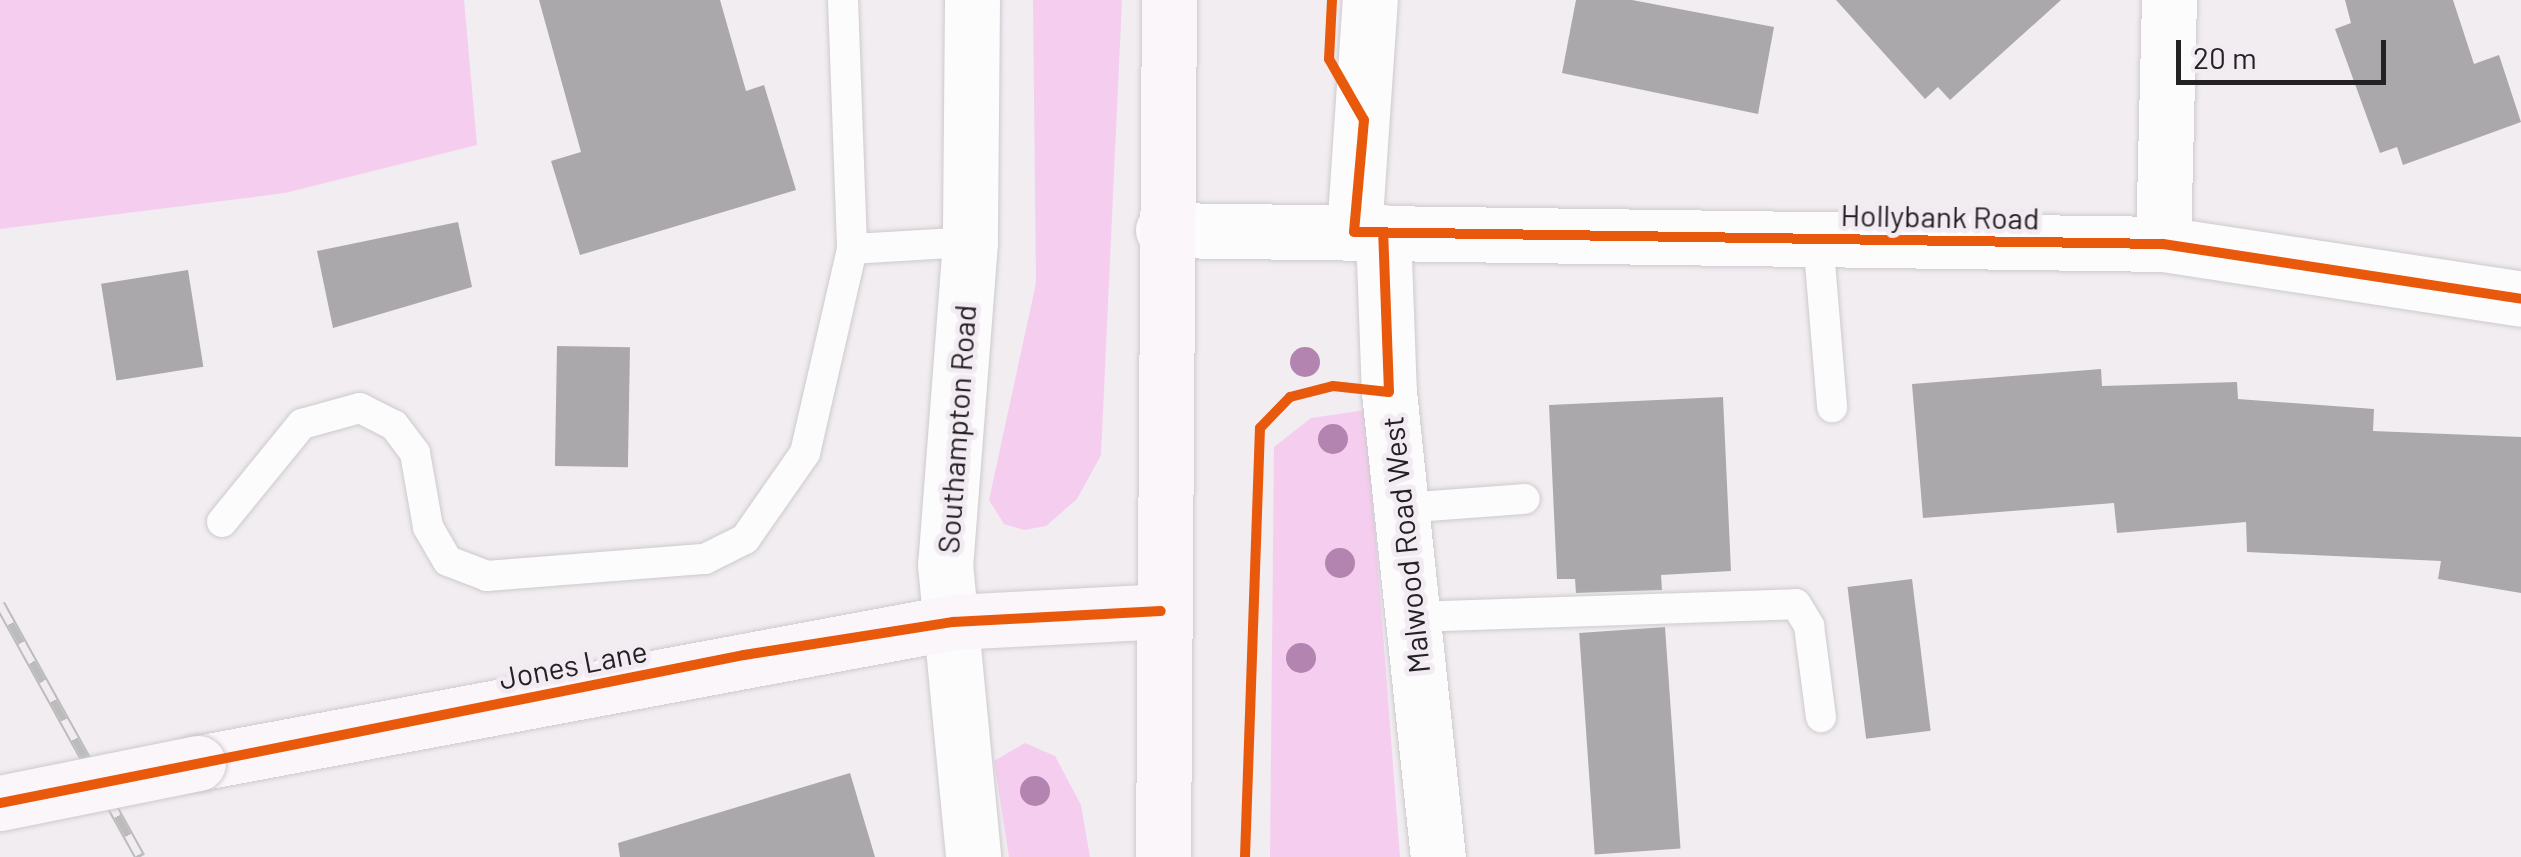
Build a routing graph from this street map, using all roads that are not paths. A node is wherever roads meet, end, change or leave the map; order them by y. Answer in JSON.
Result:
{"nodes":[{"id":1,"x":843,"y":0,"type":"edge"},
{"id":2,"x":972,"y":0,"type":"edge"},
{"id":3,"x":1169,"y":0,"type":"edge"},
{"id":4,"x":1370,"y":0,"type":"edge"},
{"id":5,"x":2169,"y":0,"type":"edge"},
{"id":6,"x":1164,"y":230,"type":"junction"},
{"id":7,"x":1369,"y":232,"type":"junction"},
{"id":8,"x":1818,"y":238,"type":"junction"},
{"id":9,"x":970,"y":242,"type":"junction"},
{"id":10,"x":2163,"y":244,"type":"junction"},
{"id":11,"x":852,"y":249,"type":"junction"},
{"id":12,"x":2521,"y":299,"type":"edge"},
{"id":13,"x":1832,"y":407,"type":"dead end"},
{"id":14,"x":1524,"y":499,"type":"dead end"},
{"id":15,"x":1402,"y":508,"type":"junction"},
{"id":16,"x":222,"y":522,"type":"dead end"},
{"id":17,"x":1161,"y":611,"type":"junction"},
{"id":18,"x":1412,"y":617,"type":"junction"},
{"id":19,"x":953,"y":622,"type":"junction"},
{"id":20,"x":1821,"y":718,"type":"dead end"},
{"id":21,"x":0,"y":803,"type":"edge"},
{"id":22,"x":972,"y":857,"type":"edge"},
{"id":23,"x":1163,"y":857,"type":"edge"},
{"id":24,"x":1438,"y":857,"type":"edge"}],
"edges":[{"from":1,"to":11,"type":"lane"},
{"from":2,"to":9,"type":"street","name":"Southampton Road"},
{"from":3,"to":6,"type":"street"},
{"from":4,"to":7,"type":"street","name":"Malwood Road West"},
{"from":5,"to":10,"type":"street"},
{"from":6,"to":7,"type":"street","name":"Hollybank Road"},
{"from":6,"to":17,"type":"street"},
{"from":7,"to":8,"type":"street","name":"Hollybank Road"},
{"from":7,"to":15,"type":"street","name":"Malwood Road West"},
{"from":8,"to":10,"type":"street","name":"Hollybank Road"},
{"from":8,"to":13,"type":"lane"},
{"from":9,"to":11,"type":"lane"},
{"from":9,"to":19,"type":"street","name":"Southampton Road"},
{"from":10,"to":12,"type":"street","name":"Hollybank Road"},
{"from":11,"to":16,"type":"lane"},
{"from":14,"to":15,"type":"lane"},
{"from":15,"to":18,"type":"street","name":"Malwood Road West"},
{"from":17,"to":19,"type":"street","name":"Jones Lane"},
{"from":17,"to":23,"type":"street"},
{"from":18,"to":20,"type":"lane"},
{"from":18,"to":24,"type":"street","name":"Malwood Road West"},
{"from":19,"to":21,"type":"street","name":"Jones Lane","bridge":true},
{"from":19,"to":22,"type":"street","name":"Southampton Road"}]}
